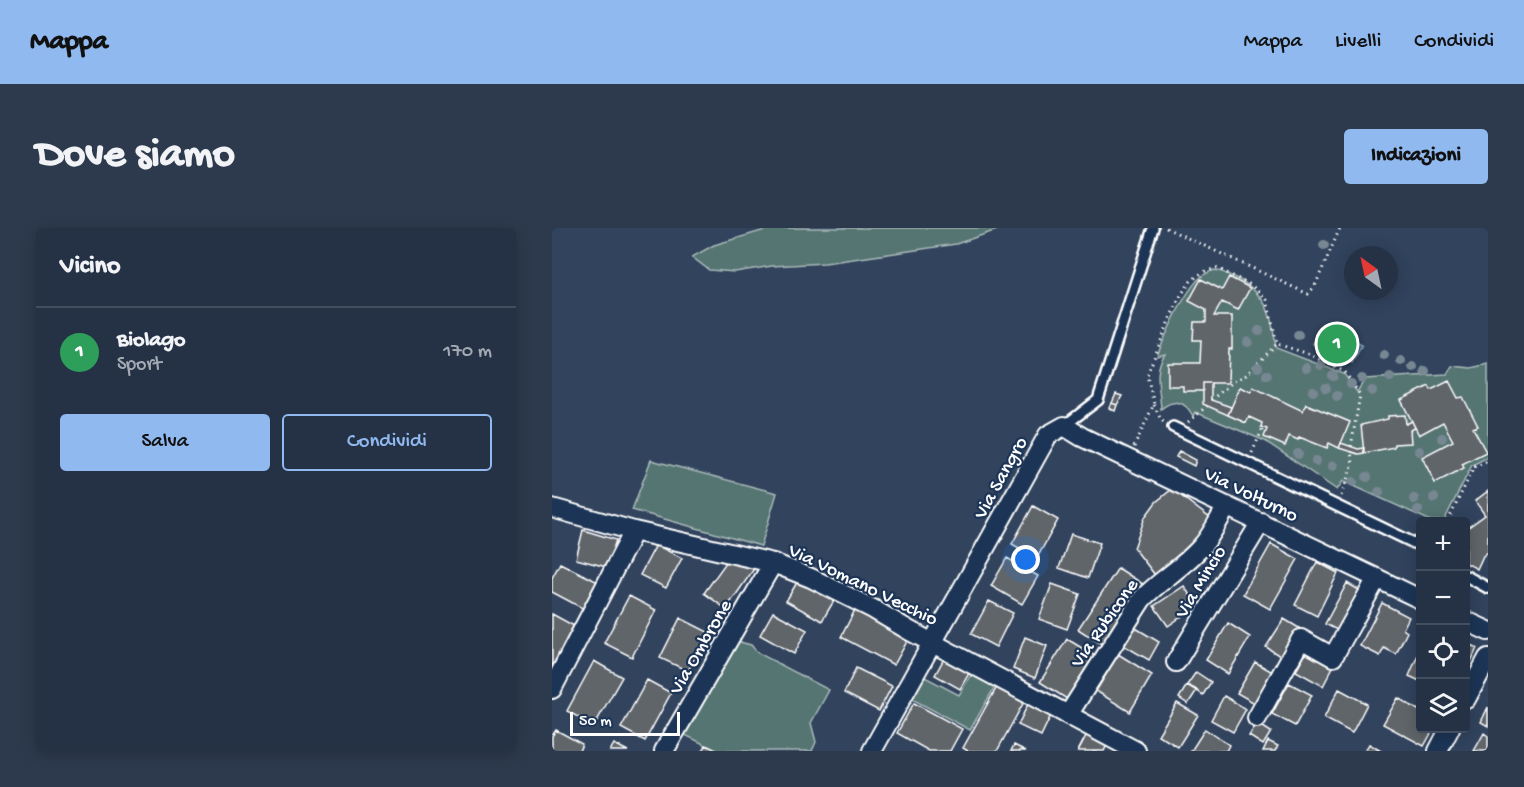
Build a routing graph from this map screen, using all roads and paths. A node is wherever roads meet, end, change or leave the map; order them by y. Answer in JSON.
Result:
{"nodes":[{"id":1,"x":1153,"y":228,"type":"edge"},
{"id":2,"x":1166,"y":228,"type":"edge"},
{"id":3,"x":1340,"y":228,"type":"edge"},
{"id":4,"x":1276,"y":344,"type":"junction"},
{"id":5,"x":1211,"y":400,"type":"dead end"},
{"id":6,"x":1154,"y":404,"type":"junction"},
{"id":7,"x":1207,"y":406,"type":"dead end"},
{"id":8,"x":1064,"y":426,"type":"junction"},
{"id":9,"x":1263,"y":428,"type":"dead end"},
{"id":10,"x":1177,"y":429,"type":"junction"},
{"id":11,"x":1128,"y":459,"type":"junction"},
{"id":12,"x":1488,"y":461,"type":"edge"},
{"id":13,"x":1248,"y":463,"type":"junction"},
{"id":14,"x":1227,"y":506,"type":"junction"},
{"id":15,"x":1337,"y":506,"type":"junction"},
{"id":16,"x":552,"y":508,"type":"edge"},
{"id":17,"x":1450,"y":517,"type":"edge"},
{"id":18,"x":1261,"y":522,"type":"junction"},
{"id":19,"x":634,"y":531,"type":"junction"},
{"id":20,"x":1416,"y":544,"type":"edge"},
{"id":21,"x":773,"y":563,"type":"junction"},
{"id":22,"x":1377,"y":578,"type":"junction"},
{"id":23,"x":1470,"y":578,"type":"edge"},
{"id":24,"x":1488,"y":588,"type":"edge"},
{"id":25,"x":1416,"y":597,"type":"edge"},
{"id":26,"x":1470,"y":623,"type":"edge"},
{"id":27,"x":1488,"y":631,"type":"edge"},
{"id":28,"x":933,"y":642,"type":"junction"},
{"id":29,"x":1488,"y":658,"type":"edge"},
{"id":30,"x":1176,"y":662,"type":"dead end"},
{"id":31,"x":552,"y":689,"type":"edge"},
{"id":32,"x":1470,"y":692,"type":"edge"},
{"id":33,"x":1068,"y":715,"type":"junction"},
{"id":34,"x":1257,"y":718,"type":"dead end"},
{"id":35,"x":1448,"y":733,"type":"edge"},
{"id":36,"x":664,"y":751,"type":"edge"},
{"id":37,"x":872,"y":751,"type":"edge"},
{"id":38,"x":1136,"y":751,"type":"edge"},
{"id":39,"x":1438,"y":751,"type":"edge"}],
"edges":[{"from":1,"to":8,"type":"lane","name":"Via Sangro"},
{"from":2,"to":3,"type":"path"},
{"from":4,"to":5,"type":"path"},
{"from":4,"to":6,"type":"path"},
{"from":4,"to":15,"type":"path"},
{"from":6,"to":10,"type":"path"},
{"from":6,"to":11,"type":"path"},
{"from":7,"to":10,"type":"path"},
{"from":8,"to":11,"type":"street","name":"Via Volturno"},
{"from":8,"to":28,"type":"street","name":"Via Sangro"},
{"from":9,"to":13,"type":"path"},
{"from":10,"to":13,"type":"lane"},
{"from":11,"to":14,"type":"street","name":"Via Volturno"},
{"from":12,"to":17,"type":"path"},
{"from":13,"to":15,"type":"lane"},
{"from":14,"to":18,"type":"street","name":"Via Volturno"},
{"from":14,"to":33,"type":"street","name":"Via Rubicone"},
{"from":15,"to":20,"type":"lane"},
{"from":16,"to":19,"type":"street","name":"Via Vomano Vecchio"},
{"from":18,"to":22,"type":"street","name":"Via Volturno"},
{"from":18,"to":30,"type":"street","name":"Via Mincio"},
{"from":19,"to":21,"type":"street","name":"Via Vomano Vecchio"},
{"from":19,"to":31,"type":"street"},
{"from":21,"to":28,"type":"street","name":"Via Vomano Vecchio"},
{"from":21,"to":36,"type":"street","name":"Via Ombrone"},
{"from":22,"to":25,"type":"street","name":"Via Volturno"},
{"from":22,"to":34,"type":"street"},
{"from":23,"to":24,"type":"lane"},
{"from":26,"to":27,"type":"street"},
{"from":28,"to":33,"type":"street","name":"Via Vomano Vecchio"},
{"from":28,"to":37,"type":"street","name":"Via Sangro"},
{"from":29,"to":32,"type":"street"},
{"from":33,"to":38,"type":"street","name":"Via Vomano Vecchio"},
{"from":35,"to":39,"type":"street"}]}
